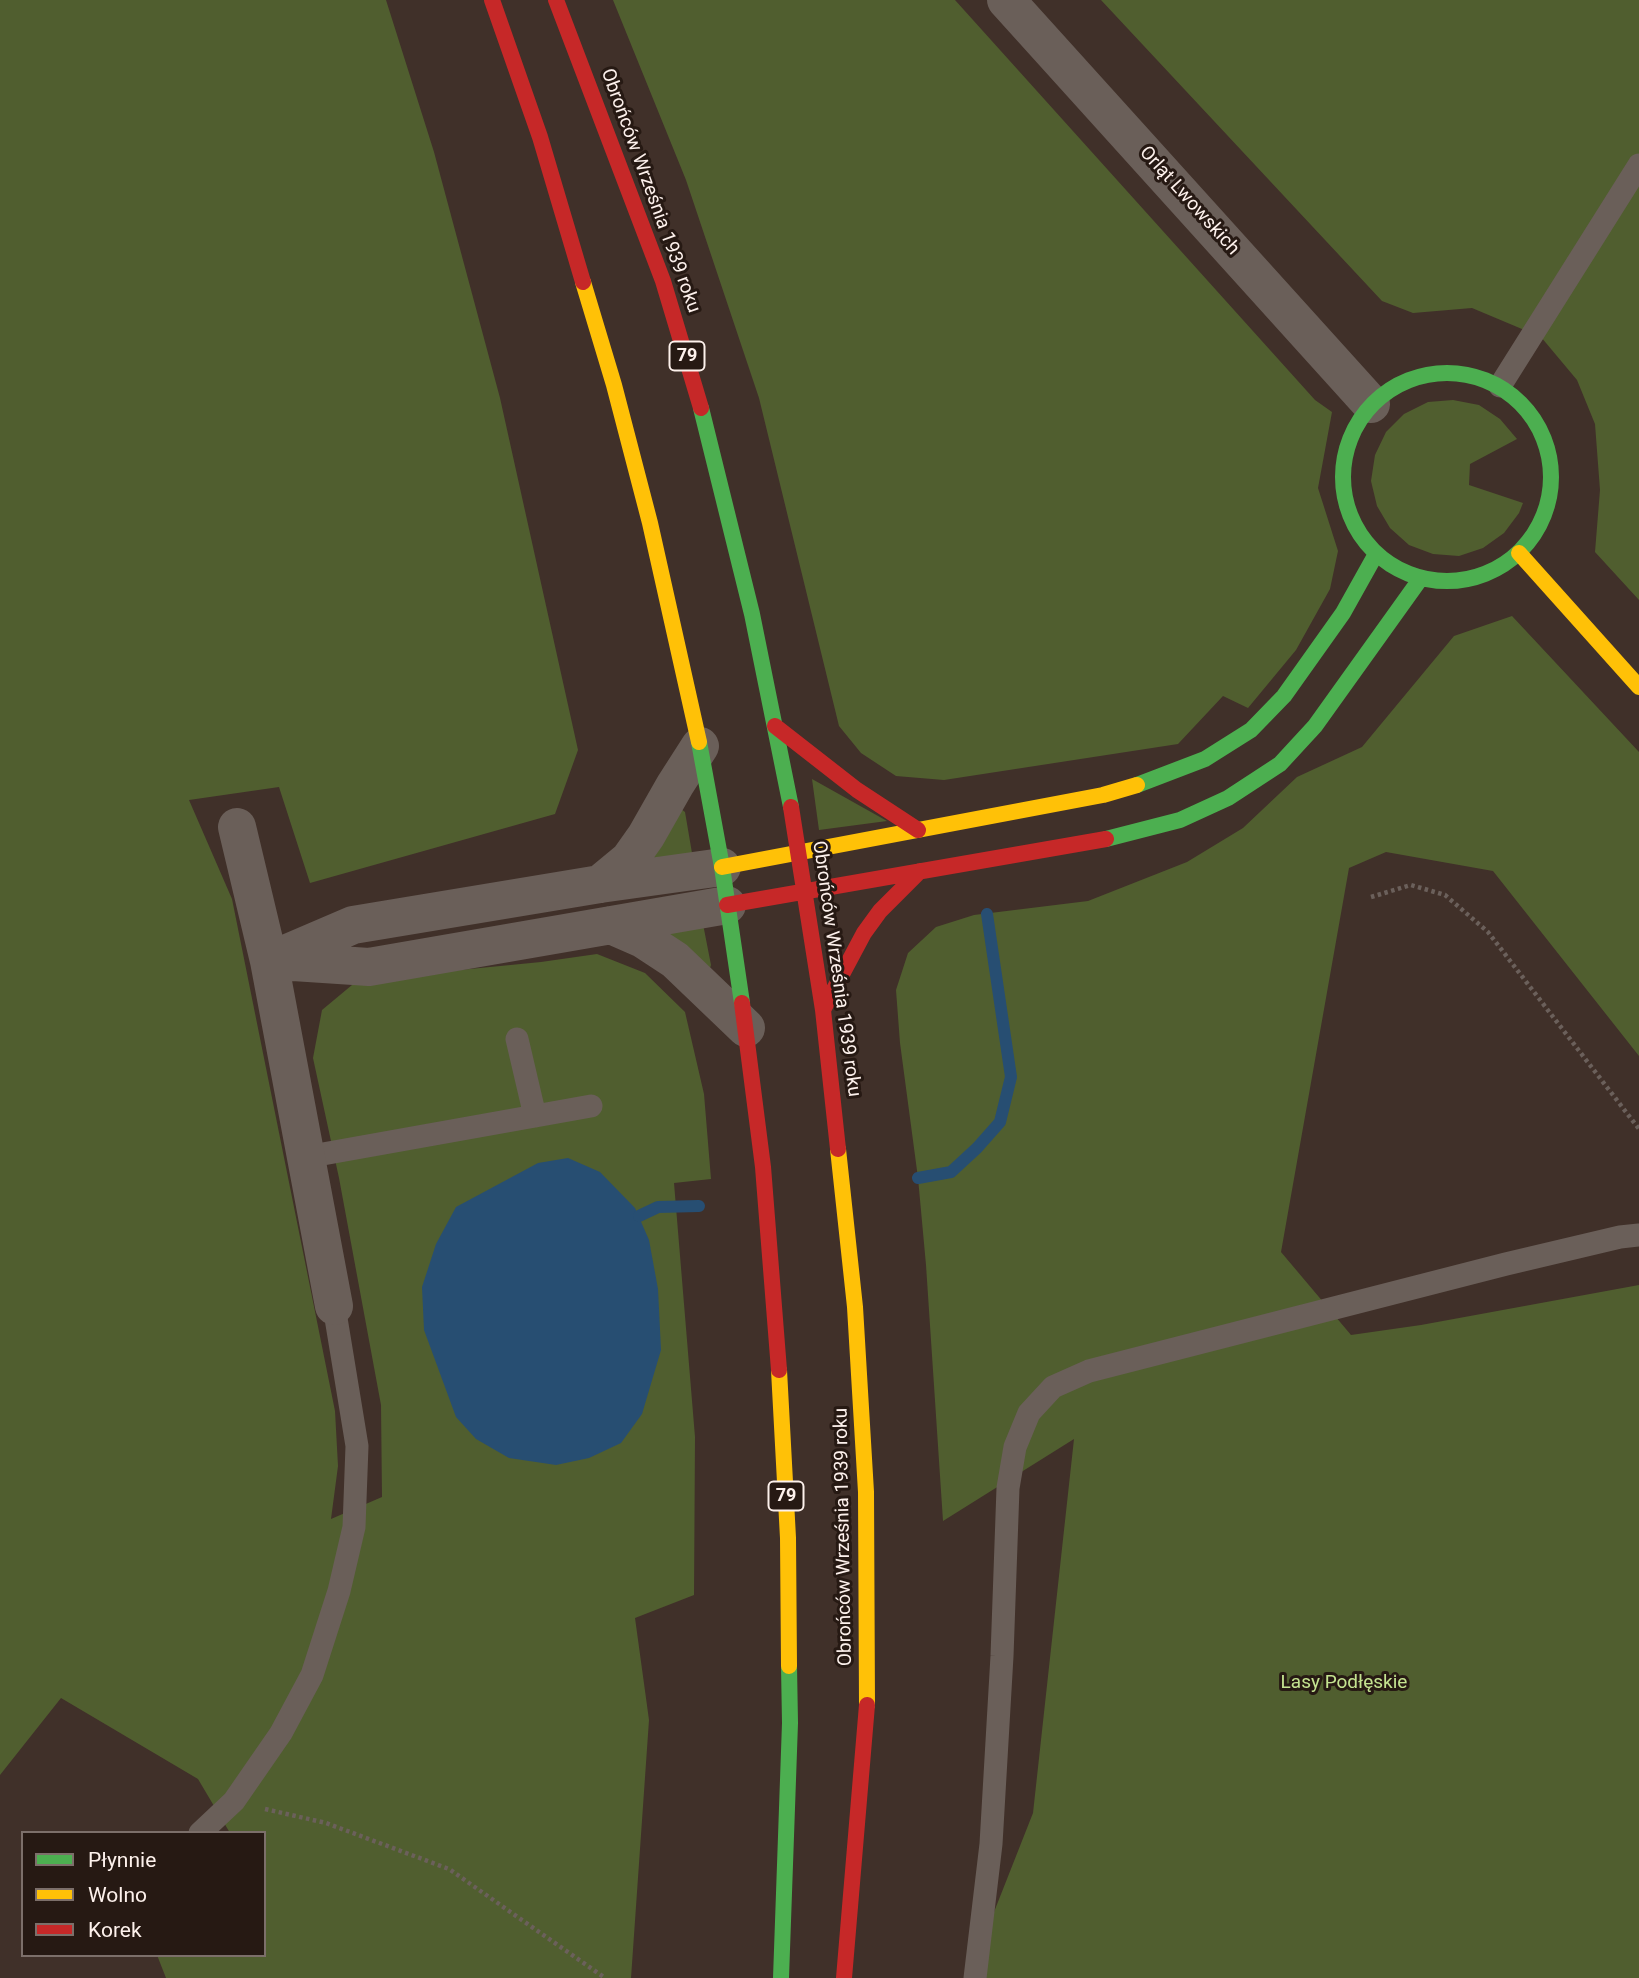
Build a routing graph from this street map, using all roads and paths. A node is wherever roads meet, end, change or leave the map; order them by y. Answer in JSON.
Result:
{"nodes":[{"id":1,"x":492,"y":0,"type":"edge"},
{"id":2,"x":556,"y":0,"type":"edge"},
{"id":3,"x":1006,"y":0,"type":"edge"},
{"id":4,"x":1639,"y":164,"type":"edge"},
{"id":5,"x":1500,"y":386,"type":"junction"},
{"id":6,"x":1371,"y":404,"type":"junction"},
{"id":7,"x":1519,"y":553,"type":"junction"},
{"id":8,"x":1376,"y":554,"type":"junction"},
{"id":9,"x":1421,"y":578,"type":"junction"},
{"id":10,"x":1639,"y":687,"type":"edge"},
{"id":11,"x":775,"y":726,"type":"junction"},
{"id":12,"x":700,"y":746,"type":"junction"},
{"id":13,"x":237,"y":827,"type":"dead end"},
{"id":14,"x":918,"y":830,"type":"junction"},
{"id":15,"x":798,"y":853,"type":"junction"},
{"id":16,"x":722,"y":867,"type":"junction"},
{"id":17,"x":920,"y":871,"type":"junction"},
{"id":18,"x":600,"y":884,"type":"junction"},
{"id":19,"x":803,"y":892,"type":"junction"},
{"id":20,"x":1371,"y":897,"type":"dead end"},
{"id":21,"x":727,"y":905,"type":"junction"},
{"id":22,"x":611,"y":925,"type":"junction"},
{"id":23,"x":269,"y":961,"type":"junction"},
{"id":24,"x":823,"y":1010,"type":"junction"},
{"id":25,"x":746,"y":1028,"type":"junction"},
{"id":26,"x":517,"y":1039,"type":"dead end"},
{"id":27,"x":591,"y":1106,"type":"dead end"},
{"id":28,"x":535,"y":1116,"type":"junction"},
{"id":29,"x":1639,"y":1129,"type":"edge"},
{"id":30,"x":306,"y":1157,"type":"junction"},
{"id":31,"x":1639,"y":1235,"type":"edge"},
{"id":32,"x":334,"y":1306,"type":"joint"},
{"id":33,"x":234,"y":1801,"type":"junction"},
{"id":34,"x":202,"y":1831,"type":"edge"},
{"id":35,"x":605,"y":1978,"type":"edge"},
{"id":36,"x":781,"y":1978,"type":"edge"},
{"id":37,"x":844,"y":1978,"type":"edge"},
{"id":38,"x":975,"y":1978,"type":"edge"}],
"edges":[{"from":1,"to":12,"type":"main road","number":"79"},
{"from":2,"to":11,"type":"main road","name":"Obrońców Września 1939 roku","number":"79"},
{"from":3,"to":6,"type":"street","name":"Orląt Lwowskich"},
{"from":4,"to":5,"type":"lane"},
{"from":5,"to":6,"type":"main road"},
{"from":5,"to":7,"type":"main road"},
{"from":6,"to":8,"type":"main road"},
{"from":7,"to":9,"type":"main road"},
{"from":7,"to":10,"type":"main road"},
{"from":8,"to":9,"type":"main road"},
{"from":8,"to":14,"type":"main road"},
{"from":9,"to":17,"type":"main road"},
{"from":11,"to":14,"type":"main road"},
{"from":11,"to":15,"type":"main road","name":"Obrońców Września 1939 roku","number":"79"},
{"from":12,"to":16,"type":"main road","number":"79"},
{"from":12,"to":18,"type":"street"},
{"from":13,"to":23,"type":"street"},
{"from":14,"to":15,"type":"main road"},
{"from":15,"to":16,"type":"main road"},
{"from":15,"to":19,"type":"main road","name":"Obrońców Września 1939 roku","number":"79"},
{"from":16,"to":18,"type":"street"},
{"from":16,"to":21,"type":"main road","number":"79"},
{"from":17,"to":19,"type":"main road"},
{"from":17,"to":24,"type":"main road"},
{"from":18,"to":23,"type":"street"},
{"from":19,"to":21,"type":"main road"},
{"from":19,"to":24,"type":"main road","name":"Obrońców Września 1939 roku","number":"79"},
{"from":20,"to":29,"type":"path"},
{"from":21,"to":22,"type":"street"},
{"from":21,"to":25,"type":"main road","number":"79"},
{"from":22,"to":23,"type":"street"},
{"from":22,"to":25,"type":"street"},
{"from":23,"to":30,"type":"street"},
{"from":24,"to":37,"type":"main road","name":"Obrońców Września 1939 roku","number":"79"},
{"from":25,"to":36,"type":"main road","number":"79"},
{"from":26,"to":28,"type":"lane"},
{"from":27,"to":28,"type":"lane"},
{"from":28,"to":30,"type":"lane"},
{"from":30,"to":32,"type":"street"},
{"from":31,"to":38,"type":"lane"},
{"from":32,"to":33,"type":"lane"},
{"from":33,"to":34,"type":"lane"},
{"from":33,"to":35,"type":"path"}]}
